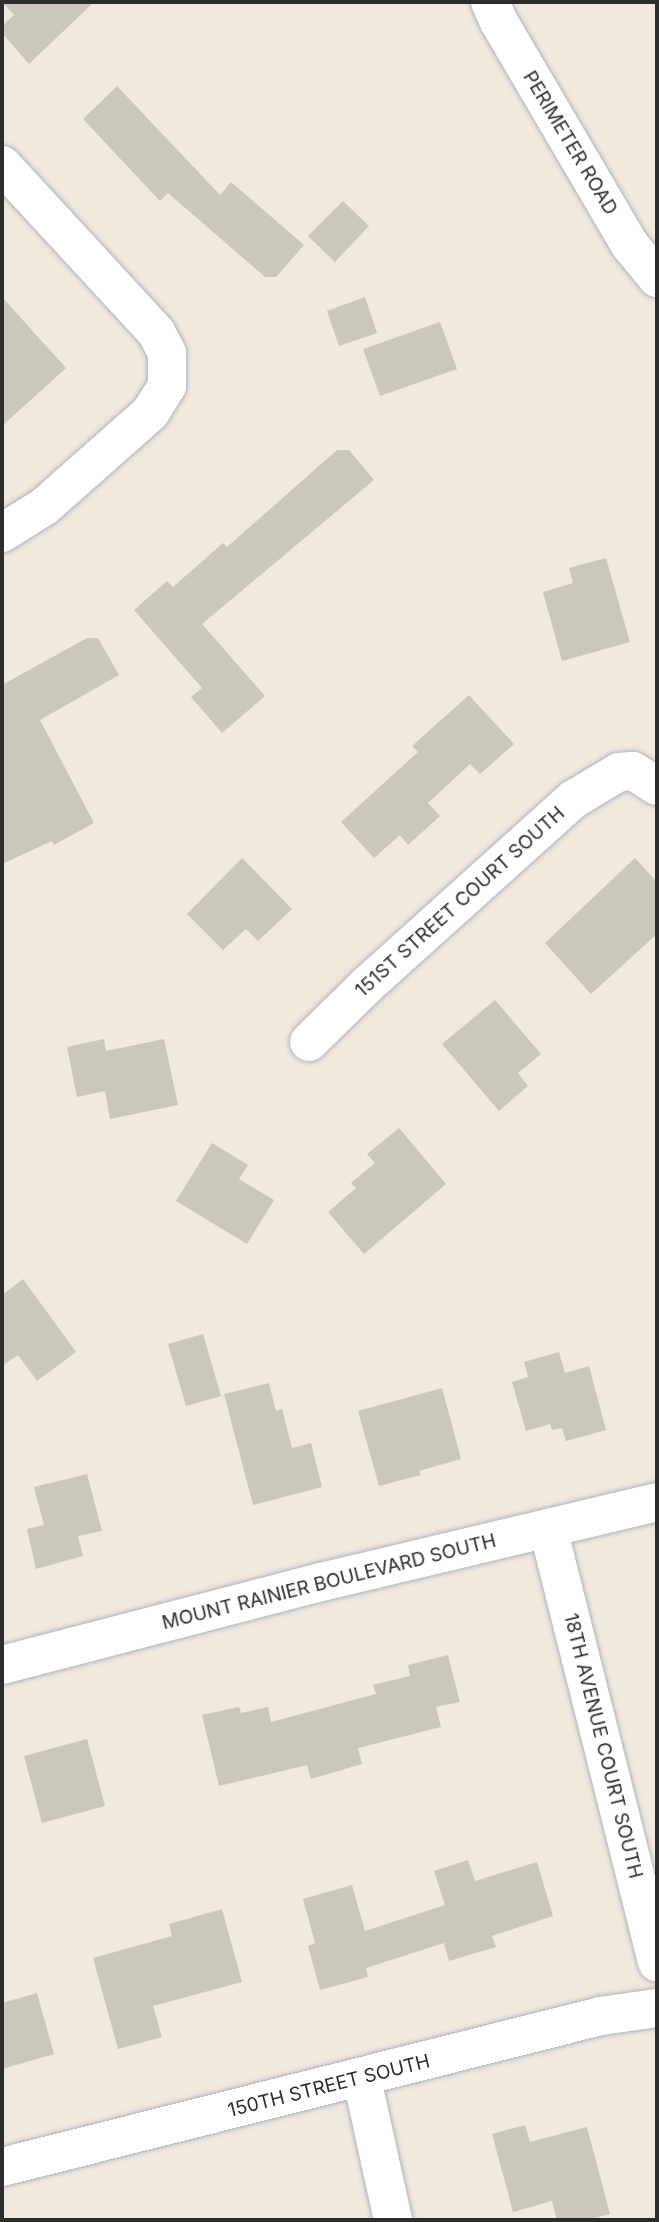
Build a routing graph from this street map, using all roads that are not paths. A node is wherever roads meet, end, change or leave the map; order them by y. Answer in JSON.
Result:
{"nodes":[{"id":1,"x":490,"y":2,"type":"edge"},
{"id":2,"x":2,"y":164,"type":"edge"},
{"id":3,"x":657,"y":278,"type":"edge"},
{"id":4,"x":2,"y":533,"type":"edge"},
{"id":5,"x":657,"y":786,"type":"edge"},
{"id":6,"x":309,"y":1042,"type":"dead end"},
{"id":7,"x":657,"y":1502,"type":"edge"},
{"id":8,"x":548,"y":1528,"type":"junction"},
{"id":9,"x":2,"y":1665,"type":"edge"},
{"id":10,"x":657,"y":1963,"type":"edge"},
{"id":11,"x":657,"y":2008,"type":"edge"},
{"id":12,"x":362,"y":2079,"type":"junction"},
{"id":13,"x":2,"y":2167,"type":"edge"},
{"id":14,"x":393,"y":2220,"type":"edge"}],
"edges":[{"from":1,"to":3,"type":"street","name":"PERIMETER ROAD"},
{"from":2,"to":4,"type":"street"},
{"from":5,"to":6,"type":"street","name":"151ST STREET COURT SOUTH"},
{"from":7,"to":8,"type":"street","name":"MOUNT RAINIER BOULEVARD SOUTH"},
{"from":8,"to":9,"type":"street","name":"MOUNT RAINIER BOULEVARD SOUTH"},
{"from":8,"to":10,"type":"street","name":"18TH AVENUE COURT SOUTH"},
{"from":11,"to":12,"type":"street","name":"150TH STREET SOUTH"},
{"from":12,"to":13,"type":"street","name":"150TH STREET SOUTH"},
{"from":12,"to":14,"type":"street"}]}
